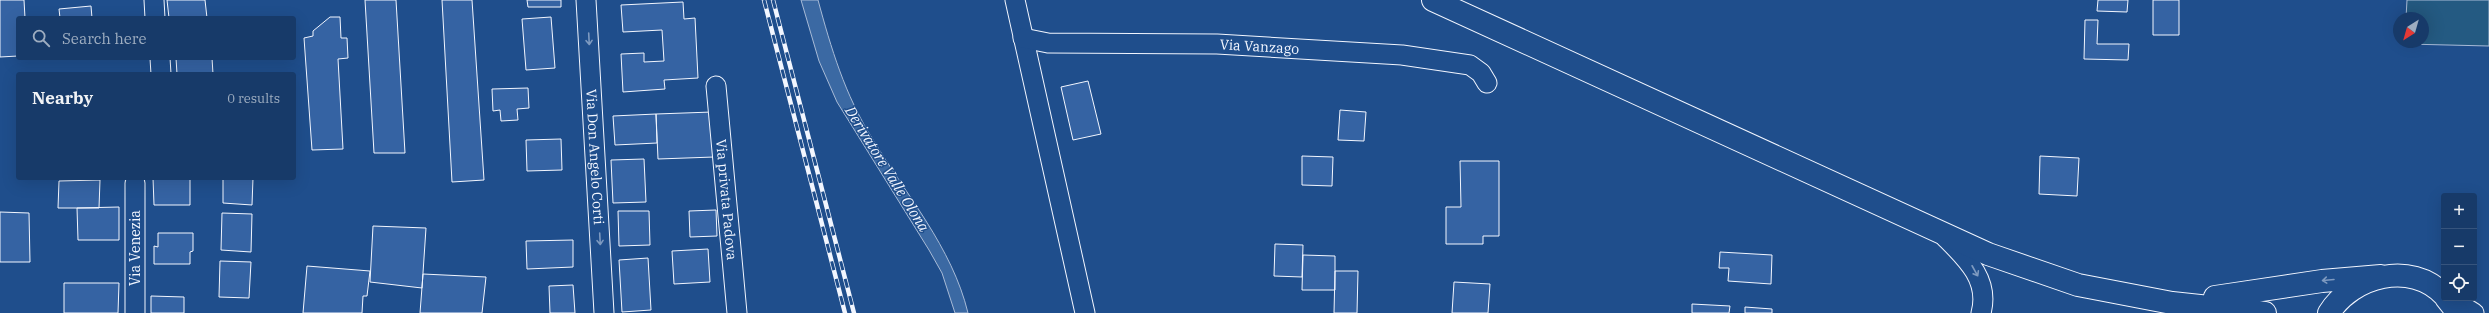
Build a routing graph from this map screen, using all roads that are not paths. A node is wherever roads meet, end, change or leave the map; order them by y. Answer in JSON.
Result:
{"nodes":[{"id":1,"x":154,"y":0,"type":"edge"},
{"id":2,"x":586,"y":0,"type":"edge"},
{"id":3,"x":1015,"y":0,"type":"edge"},
{"id":4,"x":1433,"y":0,"type":"edge"},
{"id":5,"x":156,"y":16,"type":"edge"},
{"id":6,"x":1023,"y":38,"type":"junction"},
{"id":7,"x":160,"y":60,"type":"edge"},
{"id":8,"x":162,"y":72,"type":"edge"},
{"id":9,"x":1487,"y":83,"type":"dead end"},
{"id":10,"x":716,"y":86,"type":"dead end"},
{"id":11,"x":135,"y":183,"type":"dead end"},
{"id":12,"x":1940,"y":232,"type":"junction"},
{"id":13,"x":2381,"y":276,"type":"junction"},
{"id":14,"x":2441,"y":293,"type":"edge"},
{"id":15,"x":2449,"y":301,"type":"edge"},
{"id":16,"x":2454,"y":301,"type":"edge"},
{"id":17,"x":2172,"y":303,"type":"junction"},
{"id":18,"x":135,"y":313,"type":"edge"},
{"id":19,"x":604,"y":313,"type":"edge"},
{"id":20,"x":737,"y":313,"type":"edge"},
{"id":21,"x":1085,"y":313,"type":"edge"},
{"id":22,"x":1981,"y":313,"type":"edge"},
{"id":23,"x":2265,"y":313,"type":"edge"},
{"id":24,"x":2329,"y":313,"type":"edge"},
{"id":25,"x":2458,"y":313,"type":"edge"},
{"id":26,"x":2474,"y":313,"type":"edge"}],
"edges":[{"from":1,"to":5,"type":"street"},
{"from":2,"to":19,"type":"street","name":"Via Don Angelo Corti","one_way":true},
{"from":3,"to":6,"type":"street"},
{"from":4,"to":12,"type":"main road"},
{"from":6,"to":9,"type":"street","name":"Via Vanzago"},
{"from":6,"to":21,"type":"street"},
{"from":7,"to":8,"type":"street"},
{"from":10,"to":20,"type":"street","name":"Via privata Padova"},
{"from":11,"to":18,"type":"street","name":"Via Venezia"},
{"from":12,"to":17,"type":"main road"},
{"from":12,"to":22,"type":"street","one_way":true},
{"from":13,"to":14,"type":"main road"},
{"from":13,"to":17,"type":"main road","one_way":true},
{"from":13,"to":24,"type":"main road"},
{"from":15,"to":25,"type":"main road"},
{"from":16,"to":26,"type":"street"},
{"from":17,"to":23,"type":"main road"}]}
